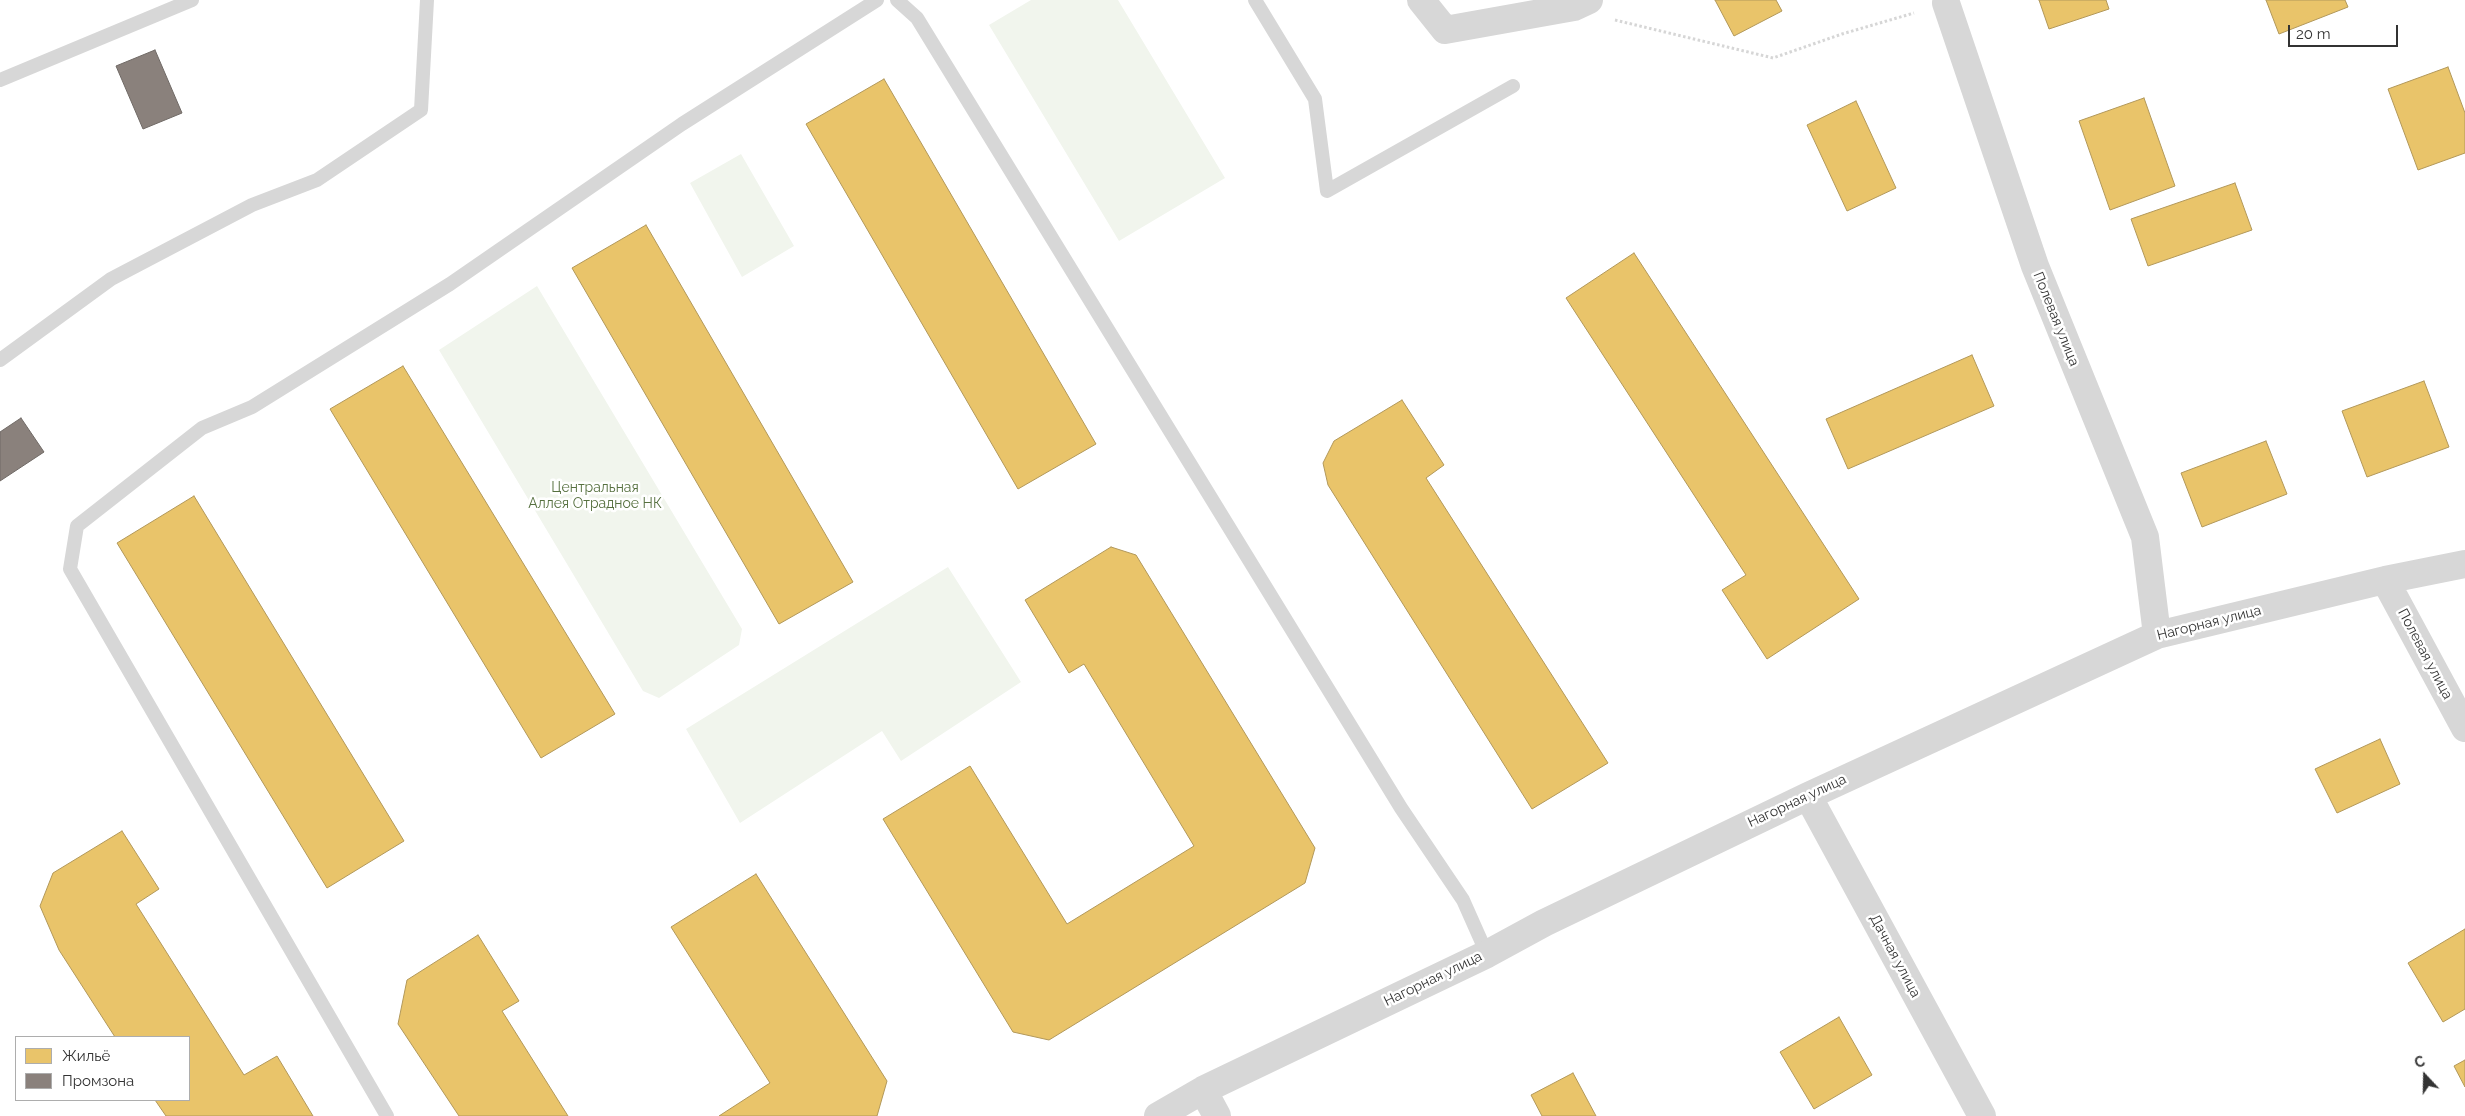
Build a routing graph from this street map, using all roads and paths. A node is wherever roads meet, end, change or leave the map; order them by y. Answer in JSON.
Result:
{"nodes":[{"id":1,"x":192,"y":0,"type":"edge"},
{"id":2,"x":878,"y":0,"type":"edge"},
{"id":3,"x":897,"y":0,"type":"edge"},
{"id":4,"x":1255,"y":0,"type":"edge"},
{"id":5,"x":1421,"y":0,"type":"edge"},
{"id":6,"x":430,"y":2,"type":"edge"},
{"id":7,"x":1946,"y":4,"type":"joint"},
{"id":8,"x":1598,"y":9,"type":"edge"},
{"id":9,"x":0,"y":80,"type":"edge"},
{"id":10,"x":1513,"y":86,"type":"dead end"},
{"id":11,"x":0,"y":360,"type":"edge"},
{"id":12,"x":2465,"y":564,"type":"edge"},
{"id":13,"x":2385,"y":580,"type":"junction"},
{"id":14,"x":2157,"y":635,"type":"junction"},
{"id":15,"x":2465,"y":728,"type":"edge"},
{"id":16,"x":1808,"y":796,"type":"junction"},
{"id":17,"x":1487,"y":954,"type":"junction"},
{"id":18,"x":1203,"y":1090,"type":"junction"},
{"id":19,"x":388,"y":1116,"type":"edge"},
{"id":20,"x":1158,"y":1116,"type":"edge"},
{"id":21,"x":1217,"y":1116,"type":"edge"},
{"id":22,"x":1982,"y":1116,"type":"edge"}],
"edges":[{"from":1,"to":9,"type":"lane"},
{"from":2,"to":19,"type":"lane"},
{"from":3,"to":17,"type":"lane"},
{"from":4,"to":10,"type":"lane"},
{"from":5,"to":8,"type":"street"},
{"from":6,"to":11,"type":"lane"},
{"from":7,"to":8,"type":"path"},
{"from":7,"to":14,"type":"street","name":"Полевая улица"},
{"from":12,"to":13,"type":"street","name":"Нагорная улица"},
{"from":13,"to":14,"type":"street","name":"Нагорная улица"},
{"from":13,"to":15,"type":"street","name":"Полевая улица"},
{"from":14,"to":16,"type":"street","name":"Нагорная улица"},
{"from":16,"to":17,"type":"street","name":"Нагорная улица"},
{"from":16,"to":22,"type":"street","name":"Дачная улица"},
{"from":17,"to":18,"type":"street","name":"Нагорная улица"},
{"from":18,"to":20,"type":"street","name":"Нагорная улица"},
{"from":18,"to":21,"type":"street"}]}
